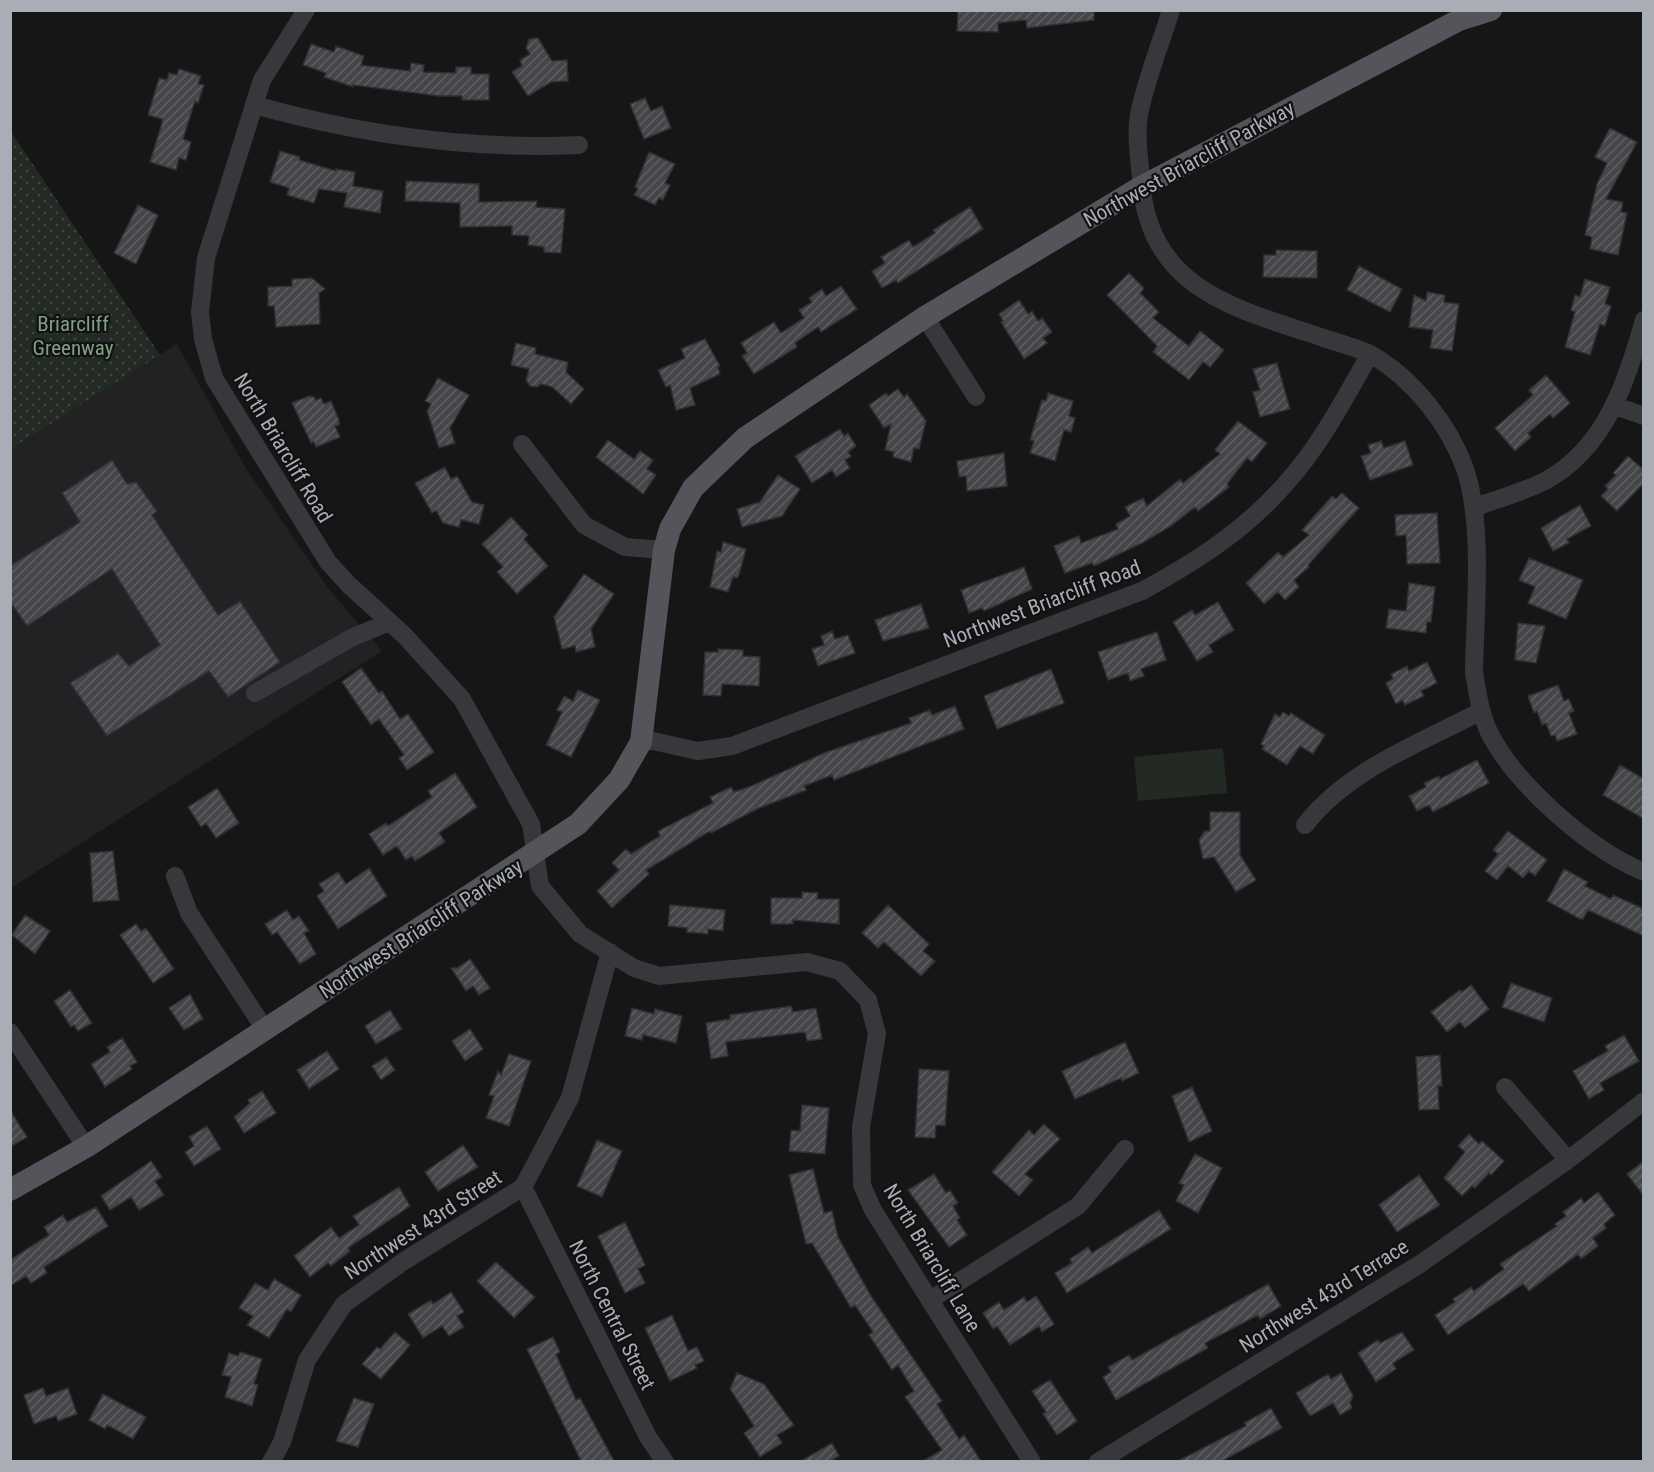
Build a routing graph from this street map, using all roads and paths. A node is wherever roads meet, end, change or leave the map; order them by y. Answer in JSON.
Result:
{"nodes":[{"id":1,"x":306,"y":10,"type":"edge"},
{"id":2,"x":1171,"y":10,"type":"edge"},
{"id":3,"x":1491,"y":10,"type":"edge"},
{"id":4,"x":1465,"y":15,"type":"edge"},
{"id":5,"x":254,"y":105,"type":"junction"},
{"id":6,"x":579,"y":146,"type":"dead end"},
{"id":7,"x":1141,"y":188,"type":"junction"},
{"id":8,"x":924,"y":317,"type":"junction"},
{"id":9,"x":1644,"y":320,"type":"edge"},
{"id":10,"x":1370,"y":354,"type":"junction"},
{"id":11,"x":1638,"y":365,"type":"edge"},
{"id":12,"x":976,"y":397,"type":"dead end"},
{"id":13,"x":1616,"y":406,"type":"junction"},
{"id":14,"x":1644,"y":416,"type":"edge"},
{"id":15,"x":522,"y":444,"type":"dead end"},
{"id":16,"x":1475,"y":507,"type":"junction"},
{"id":17,"x":664,"y":550,"type":"junction"},
{"id":18,"x":390,"y":622,"type":"junction"},
{"id":19,"x":255,"y":693,"type":"dead end"},
{"id":20,"x":1481,"y":711,"type":"junction"},
{"id":21,"x":641,"y":742,"type":"junction"},
{"id":22,"x":1305,"y":825,"type":"dead end"},
{"id":23,"x":536,"y":853,"type":"junction"},
{"id":24,"x":1644,"y":872,"type":"edge"},
{"id":25,"x":175,"y":876,"type":"dead end"},
{"id":26,"x":610,"y":952,"type":"junction"},
{"id":27,"x":266,"y":1030,"type":"junction"},
{"id":28,"x":10,"y":1032,"type":"edge"},
{"id":29,"x":1505,"y":1087,"type":"dead end"},
{"id":30,"x":1644,"y":1101,"type":"edge"},
{"id":31,"x":86,"y":1147,"type":"junction"},
{"id":32,"x":1125,"y":1149,"type":"dead end"},
{"id":33,"x":1568,"y":1160,"type":"junction"},
{"id":34,"x":523,"y":1187,"type":"junction"},
{"id":35,"x":10,"y":1190,"type":"edge"},
{"id":36,"x":930,"y":1300,"type":"junction"},
{"id":37,"x":271,"y":1461,"type":"edge"},
{"id":38,"x":665,"y":1461,"type":"edge"},
{"id":39,"x":1032,"y":1461,"type":"edge"},
{"id":40,"x":1098,"y":1461,"type":"edge"}],
"edges":[{"from":1,"to":5,"type":"street","name":"North Briarcliff Road"},
{"from":2,"to":7,"type":"street"},
{"from":3,"to":4,"type":"main road","name":"Northwest Briarcliff Parkway"},
{"from":4,"to":7,"type":"main road","name":"Northwest Briarcliff Parkway"},
{"from":5,"to":6,"type":"street"},
{"from":5,"to":18,"type":"street","name":"North Briarcliff Road"},
{"from":7,"to":8,"type":"main road","name":"Northwest Briarcliff Parkway"},
{"from":7,"to":10,"type":"street"},
{"from":8,"to":12,"type":"street"},
{"from":8,"to":17,"type":"main road","name":"Northwest Briarcliff Parkway"},
{"from":9,"to":11,"type":"street"},
{"from":10,"to":16,"type":"street"},
{"from":10,"to":21,"type":"street","name":"Northwest Briarcliff Road"},
{"from":11,"to":13,"type":"street"},
{"from":13,"to":14,"type":"street"},
{"from":13,"to":16,"type":"street"},
{"from":15,"to":17,"type":"street"},
{"from":16,"to":20,"type":"street"},
{"from":17,"to":21,"type":"main road","name":"Northwest Briarcliff Parkway"},
{"from":18,"to":19,"type":"street"},
{"from":18,"to":23,"type":"street","name":"North Briarcliff Road"},
{"from":20,"to":22,"type":"street"},
{"from":20,"to":24,"type":"street"},
{"from":21,"to":23,"type":"main road","name":"Northwest Briarcliff Parkway"},
{"from":23,"to":26,"type":"street","name":"North Briarcliff Lane"},
{"from":23,"to":27,"type":"main road","name":"Northwest Briarcliff Parkway"},
{"from":25,"to":27,"type":"street"},
{"from":26,"to":34,"type":"street","name":"Northwest 43rd Street"},
{"from":26,"to":36,"type":"street","name":"North Briarcliff Lane"},
{"from":27,"to":31,"type":"main road","name":"Northwest Briarcliff Parkway"},
{"from":28,"to":31,"type":"street"},
{"from":29,"to":33,"type":"street"},
{"from":30,"to":33,"type":"street","name":"Northwest 43rd Terrace"},
{"from":31,"to":35,"type":"main road","name":"Northwest Briarcliff Parkway"},
{"from":32,"to":36,"type":"street"},
{"from":33,"to":40,"type":"street","name":"Northwest 43rd Terrace"},
{"from":34,"to":37,"type":"street","name":"Northwest 43rd Street"},
{"from":34,"to":38,"type":"street","name":"North Central Street"},
{"from":36,"to":39,"type":"street","name":"North Briarcliff Lane"}]}
